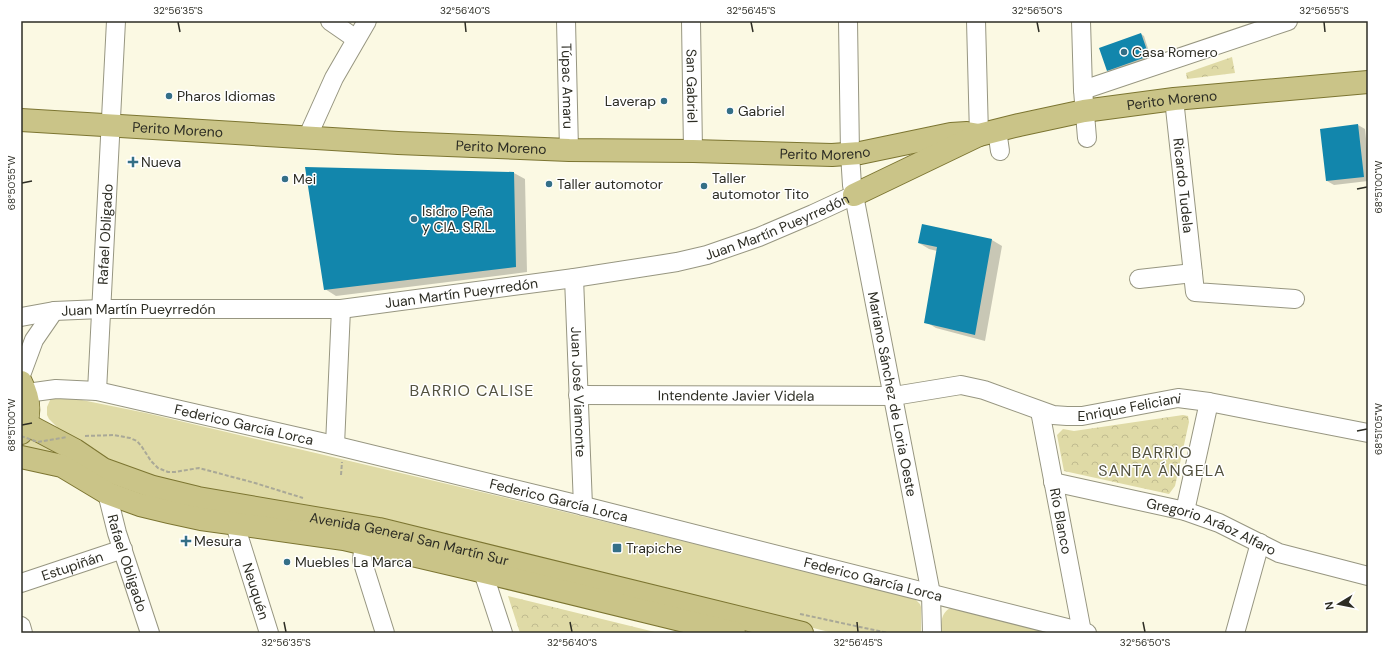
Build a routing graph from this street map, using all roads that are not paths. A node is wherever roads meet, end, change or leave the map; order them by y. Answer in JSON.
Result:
{"nodes":[{"id":1,"x":116,"y":21,"type":"edge"},
{"id":2,"x":330,"y":21,"type":"edge"},
{"id":3,"x":367,"y":21,"type":"edge"},
{"id":4,"x":566,"y":21,"type":"edge"},
{"id":5,"x":692,"y":21,"type":"edge"},
{"id":6,"x":848,"y":21,"type":"edge"},
{"id":7,"x":976,"y":21,"type":"edge"},
{"id":8,"x":1081,"y":21,"type":"edge"},
{"id":9,"x":1288,"y":21,"type":"edge"},
{"id":10,"x":356,"y":39,"type":"junction"},
{"id":11,"x":1367,"y":85,"type":"edge"},
{"id":12,"x":1083,"y":90,"type":"junction"},
{"id":13,"x":1174,"y":99,"type":"junction"},
{"id":14,"x":1084,"y":112,"type":"junction"},
{"id":15,"x":21,"y":120,"type":"edge"},
{"id":16,"x":110,"y":125,"type":"junction"},
{"id":17,"x":307,"y":138,"type":"junction"},
{"id":18,"x":1087,"y":138,"type":"dead end"},
{"id":19,"x":992,"y":139,"type":"junction"},
{"id":20,"x":570,"y":150,"type":"junction"},
{"id":21,"x":693,"y":151,"type":"junction"},
{"id":22,"x":850,"y":154,"type":"junction"},
{"id":23,"x":854,"y":195,"type":"junction"},
{"id":24,"x":1193,"y":273,"type":"junction"},
{"id":25,"x":574,"y":278,"type":"junction"},
{"id":26,"x":1139,"y":279,"type":"dead end"},
{"id":27,"x":1295,"y":299,"type":"dead end"},
{"id":28,"x":101,"y":309,"type":"junction"},
{"id":29,"x":341,"y":309,"type":"junction"},
{"id":30,"x":54,"y":311,"type":"junction"},
{"id":31,"x":21,"y":317,"type":"edge"},
{"id":32,"x":23,"y":383,"type":"edge"},
{"id":33,"x":97,"y":391,"type":"junction"},
{"id":34,"x":578,"y":395,"type":"junction"},
{"id":35,"x":894,"y":396,"type":"junction"},
{"id":36,"x":1209,"y":402,"type":"junction"},
{"id":37,"x":1040,"y":411,"type":"junction"},
{"id":38,"x":23,"y":431,"type":"edge"},
{"id":39,"x":1368,"y":433,"type":"edge"},
{"id":40,"x":334,"y":445,"type":"junction"},
{"id":41,"x":21,"y":457,"type":"edge"},
{"id":42,"x":1054,"y":482,"type":"junction"},
{"id":43,"x":106,"y":493,"type":"junction"},
{"id":44,"x":583,"y":506,"type":"junction"},
{"id":45,"x":1185,"y":511,"type":"junction"},
{"id":46,"x":232,"y":514,"type":"junction"},
{"id":47,"x":365,"y":535,"type":"junction"},
{"id":48,"x":1260,"y":543,"type":"junction"},
{"id":49,"x":123,"y":549,"type":"junction"},
{"id":50,"x":485,"y":563,"type":"junction"},
{"id":51,"x":1368,"y":576,"type":"edge"},
{"id":52,"x":21,"y":583,"type":"edge"},
{"id":53,"x":931,"y":594,"type":"junction"},
{"id":54,"x":21,"y":626,"type":"edge"},
{"id":55,"x":737,"y":628,"type":"edge"},
{"id":56,"x":1084,"y":632,"type":"edge"},
{"id":57,"x":23,"y":633,"type":"edge"},
{"id":58,"x":150,"y":633,"type":"edge"},
{"id":59,"x":270,"y":633,"type":"edge"},
{"id":60,"x":385,"y":633,"type":"edge"},
{"id":61,"x":503,"y":633,"type":"edge"},
{"id":62,"x":802,"y":633,"type":"edge"},
{"id":63,"x":932,"y":633,"type":"edge"},
{"id":64,"x":1235,"y":633,"type":"edge"}],
"edges":[{"from":1,"to":16,"type":"street","name":"Rafael Obligado"},
{"from":2,"to":10,"type":"street"},
{"from":3,"to":10,"type":"street"},
{"from":4,"to":20,"type":"street","name":"Túpac Amaru"},
{"from":5,"to":21,"type":"street","name":"San Gabriel"},
{"from":6,"to":22,"type":"street","name":"Mariano Sánchez de Loria Oeste"},
{"from":7,"to":19,"type":"street"},
{"from":8,"to":12,"type":"street"},
{"from":9,"to":12,"type":"street"},
{"from":10,"to":17,"type":"street"},
{"from":11,"to":13,"type":"main road","name":"Perito Moreno"},
{"from":12,"to":14,"type":"street"},
{"from":13,"to":14,"type":"main road","name":"Perito Moreno"},
{"from":13,"to":24,"type":"street","name":"Ricardo Tudela"},
{"from":14,"to":18,"type":"street"},
{"from":14,"to":19,"type":"main road","name":"Perito Moreno"},
{"from":15,"to":16,"type":"main road","name":"Perito Moreno"},
{"from":16,"to":17,"type":"main road","name":"Perito Moreno"},
{"from":16,"to":28,"type":"street","name":"Rafael Obligado"},
{"from":17,"to":20,"type":"main road","name":"Perito Moreno"},
{"from":19,"to":22,"type":"main road","name":"Perito Moreno"},
{"from":19,"to":23,"type":"main road","name":"Perito Moreno"},
{"from":20,"to":21,"type":"main road","name":"Perito Moreno"},
{"from":21,"to":22,"type":"main road","name":"Perito Moreno"},
{"from":22,"to":23,"type":"street","name":"Mariano Sánchez de Loria Oeste"},
{"from":23,"to":25,"type":"street","name":"Juan Martín Pueyrredón"},
{"from":23,"to":35,"type":"street","name":"Mariano Sánchez de Loria Oeste"},
{"from":24,"to":26,"type":"street"},
{"from":24,"to":27,"type":"street","name":"Ricardo Tudela"},
{"from":25,"to":29,"type":"street","name":"Juan Martín Pueyrredón"},
{"from":25,"to":34,"type":"street","name":"Juan José Viamonte"},
{"from":28,"to":29,"type":"street","name":"Juan Martín Pueyrredón"},
{"from":28,"to":30,"type":"street","name":"Juan Martín Pueyrredón"},
{"from":28,"to":33,"type":"street","name":"Rafael Obligado"},
{"from":29,"to":40,"type":"street"},
{"from":30,"to":31,"type":"street","name":"Juan Martín Pueyrredón"},
{"from":30,"to":32,"type":"street","name":"Juan Martín Pueyrredón"},
{"from":32,"to":33,"type":"street","name":"Federico García Lorca"},
{"from":32,"to":38,"type":"main road"},
{"from":33,"to":40,"type":"street","name":"Federico García Lorca"},
{"from":34,"to":35,"type":"street","name":"Intendente Javier Videla"},
{"from":34,"to":44,"type":"street","name":"Juan José Viamonte"},
{"from":35,"to":37,"type":"street","name":"Enrique Feliciani"},
{"from":35,"to":53,"type":"street","name":"Mariano Sánchez de Loria Oeste"},
{"from":36,"to":37,"type":"street","name":"Enrique Feliciani"},
{"from":36,"to":39,"type":"street","name":"Enrique Feliciani"},
{"from":36,"to":45,"type":"street"},
{"from":37,"to":42,"type":"street","name":"Río Blanco"},
{"from":38,"to":46,"type":"main road","name":"Avenida General San Martín Sur"},
{"from":40,"to":44,"type":"street","name":"Federico García Lorca"},
{"from":41,"to":43,"type":"main road","name":"Avenida General San Martín Sur"},
{"from":42,"to":45,"type":"street","name":"Gregorio Aráoz Alfaro"},
{"from":42,"to":56,"type":"street","name":"Río Blanco"},
{"from":43,"to":46,"type":"main road","name":"Avenida General San Martín Sur"},
{"from":43,"to":49,"type":"street","name":"Rafael Obligado"},
{"from":44,"to":53,"type":"street","name":"Federico García Lorca"},
{"from":45,"to":48,"type":"street","name":"Gregorio Aráoz Alfaro"},
{"from":46,"to":47,"type":"main road","name":"Avenida General San Martín Sur"},
{"from":46,"to":59,"type":"street","name":"Neuquén"},
{"from":47,"to":50,"type":"main road","name":"Avenida General San Martín Sur"},
{"from":47,"to":60,"type":"street"},
{"from":48,"to":51,"type":"street","name":"Gregorio Aráoz Alfaro"},
{"from":48,"to":64,"type":"street"},
{"from":49,"to":52,"type":"street","name":"Estupiñán"},
{"from":49,"to":58,"type":"street","name":"Rafael Obligado"},
{"from":50,"to":55,"type":"main road","name":"Avenida General San Martín Sur"},
{"from":50,"to":61,"type":"street"},
{"from":53,"to":56,"type":"street","name":"Federico García Lorca"},
{"from":53,"to":63,"type":"street","name":"Mariano Sánchez de Loria Oeste"},
{"from":54,"to":57,"type":"street"},
{"from":55,"to":62,"type":"main road","name":"Avenida General San Martín Sur"}]}
